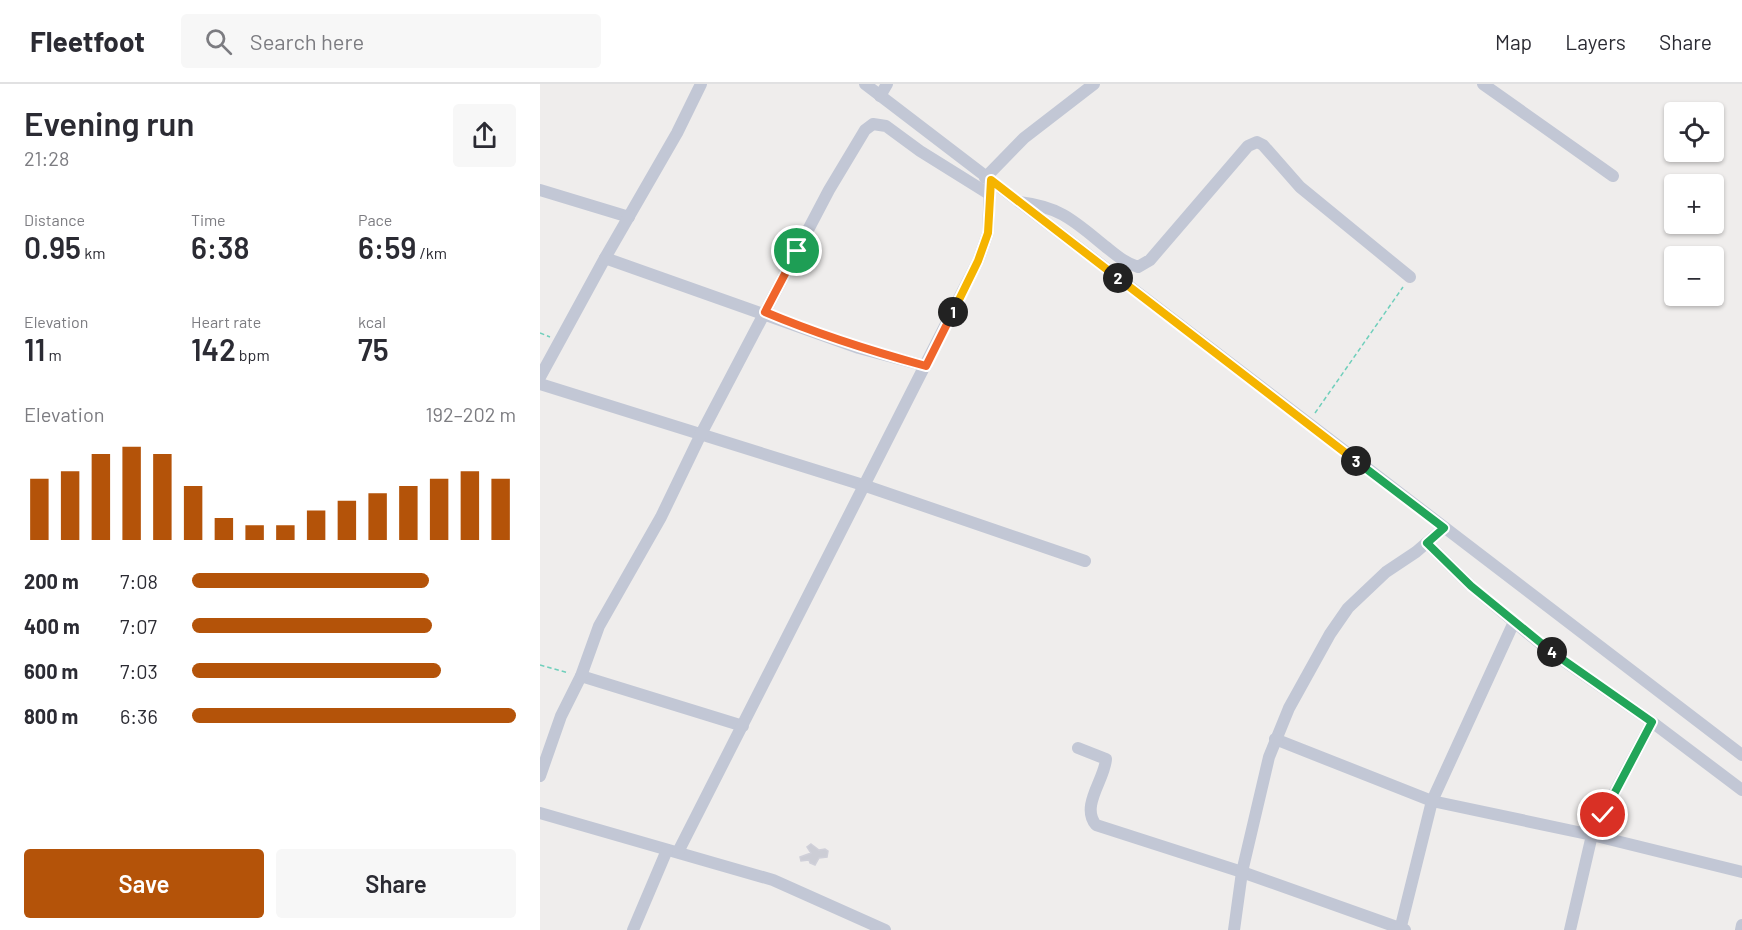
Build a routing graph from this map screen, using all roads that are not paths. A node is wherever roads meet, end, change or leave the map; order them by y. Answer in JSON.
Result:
{"nodes":[{"id":1,"x":701,"y":84,"type":"edge"},
{"id":2,"x":865,"y":84,"type":"edge"},
{"id":3,"x":887,"y":84,"type":"edge"},
{"id":4,"x":1094,"y":84,"type":"edge"},
{"id":5,"x":1483,"y":84,"type":"edge"},
{"id":6,"x":880,"y":96,"type":"junction"},
{"id":7,"x":1613,"y":176,"type":"dead end"},
{"id":8,"x":988,"y":179,"type":"junction"},
{"id":9,"x":540,"y":190,"type":"edge"},
{"id":10,"x":988,"y":194,"type":"junction"},
{"id":11,"x":1019,"y":202,"type":"junction"},
{"id":12,"x":629,"y":217,"type":"junction"},
{"id":13,"x":605,"y":258,"type":"junction"},
{"id":14,"x":1410,"y":277,"type":"road end"},
{"id":15,"x":765,"y":312,"type":"junction"},
{"id":16,"x":926,"y":366,"type":"junction"},
{"id":17,"x":540,"y":377,"type":"edge"},
{"id":18,"x":540,"y":384,"type":"edge"},
{"id":19,"x":701,"y":434,"type":"junction"},
{"id":20,"x":863,"y":485,"type":"junction"},
{"id":21,"x":1444,"y":528,"type":"junction"},
{"id":22,"x":1427,"y":543,"type":"junction"},
{"id":23,"x":1085,"y":561,"type":"dead end"},
{"id":24,"x":1514,"y":622,"type":"junction"},
{"id":25,"x":581,"y":676,"type":"junction"},
{"id":26,"x":1652,"y":722,"type":"junction"},
{"id":27,"x":743,"y":726,"type":"junction"},
{"id":28,"x":1275,"y":739,"type":"junction"},
{"id":29,"x":1078,"y":748,"type":"dead end"},
{"id":30,"x":1742,"y":754,"type":"edge"},
{"id":31,"x":540,"y":776,"type":"edge"},
{"id":32,"x":1742,"y":790,"type":"edge"},
{"id":33,"x":1432,"y":801,"type":"junction"},
{"id":34,"x":540,"y":813,"type":"edge"},
{"id":35,"x":1592,"y":836,"type":"junction"},
{"id":36,"x":672,"y":851,"type":"junction"},
{"id":37,"x":1242,"y":872,"type":"junction"},
{"id":38,"x":1742,"y":872,"type":"edge"},
{"id":39,"x":1742,"y":925,"type":"edge"},
{"id":40,"x":633,"y":930,"type":"edge"},
{"id":41,"x":885,"y":930,"type":"edge"},
{"id":42,"x":1234,"y":930,"type":"edge"},
{"id":43,"x":1401,"y":930,"type":"edge"},
{"id":44,"x":1570,"y":930,"type":"edge"},
{"id":45,"x":1741,"y":930,"type":"edge"}],
"edges":[{"from":1,"to":12,"type":"street"},
{"from":2,"to":6,"type":"street"},
{"from":3,"to":6,"type":"street"},
{"from":4,"to":8,"type":"street"},
{"from":5,"to":7,"type":"street"},
{"from":6,"to":8,"type":"street"},
{"from":8,"to":10,"type":"street"},
{"from":8,"to":11,"type":"street"},
{"from":9,"to":12,"type":"street"},
{"from":10,"to":15,"type":"street"},
{"from":10,"to":16,"type":"street"},
{"from":11,"to":14,"type":"street"},
{"from":11,"to":21,"type":"street"},
{"from":12,"to":13,"type":"street"},
{"from":13,"to":15,"type":"street"},
{"from":13,"to":17,"type":"street"},
{"from":15,"to":16,"type":"street"},
{"from":15,"to":19,"type":"street"},
{"from":16,"to":20,"type":"street"},
{"from":18,"to":19,"type":"street"},
{"from":19,"to":20,"type":"street"},
{"from":19,"to":25,"type":"street"},
{"from":20,"to":23,"type":"street"},
{"from":20,"to":27,"type":"street"},
{"from":21,"to":22,"type":"street"},
{"from":21,"to":30,"type":"street"},
{"from":22,"to":24,"type":"street"},
{"from":22,"to":28,"type":"street"},
{"from":24,"to":26,"type":"street"},
{"from":24,"to":33,"type":"street"},
{"from":25,"to":27,"type":"street"},
{"from":25,"to":31,"type":"street"},
{"from":26,"to":32,"type":"street"},
{"from":26,"to":35,"type":"street"},
{"from":27,"to":36,"type":"street"},
{"from":28,"to":33,"type":"street"},
{"from":28,"to":37,"type":"street"},
{"from":29,"to":37,"type":"street"},
{"from":33,"to":35,"type":"street"},
{"from":33,"to":43,"type":"street"},
{"from":34,"to":36,"type":"street"},
{"from":35,"to":38,"type":"street"},
{"from":35,"to":44,"type":"street"},
{"from":36,"to":40,"type":"street"},
{"from":36,"to":41,"type":"street"},
{"from":37,"to":42,"type":"street"},
{"from":37,"to":43,"type":"street"},
{"from":39,"to":45,"type":"street"}]}
